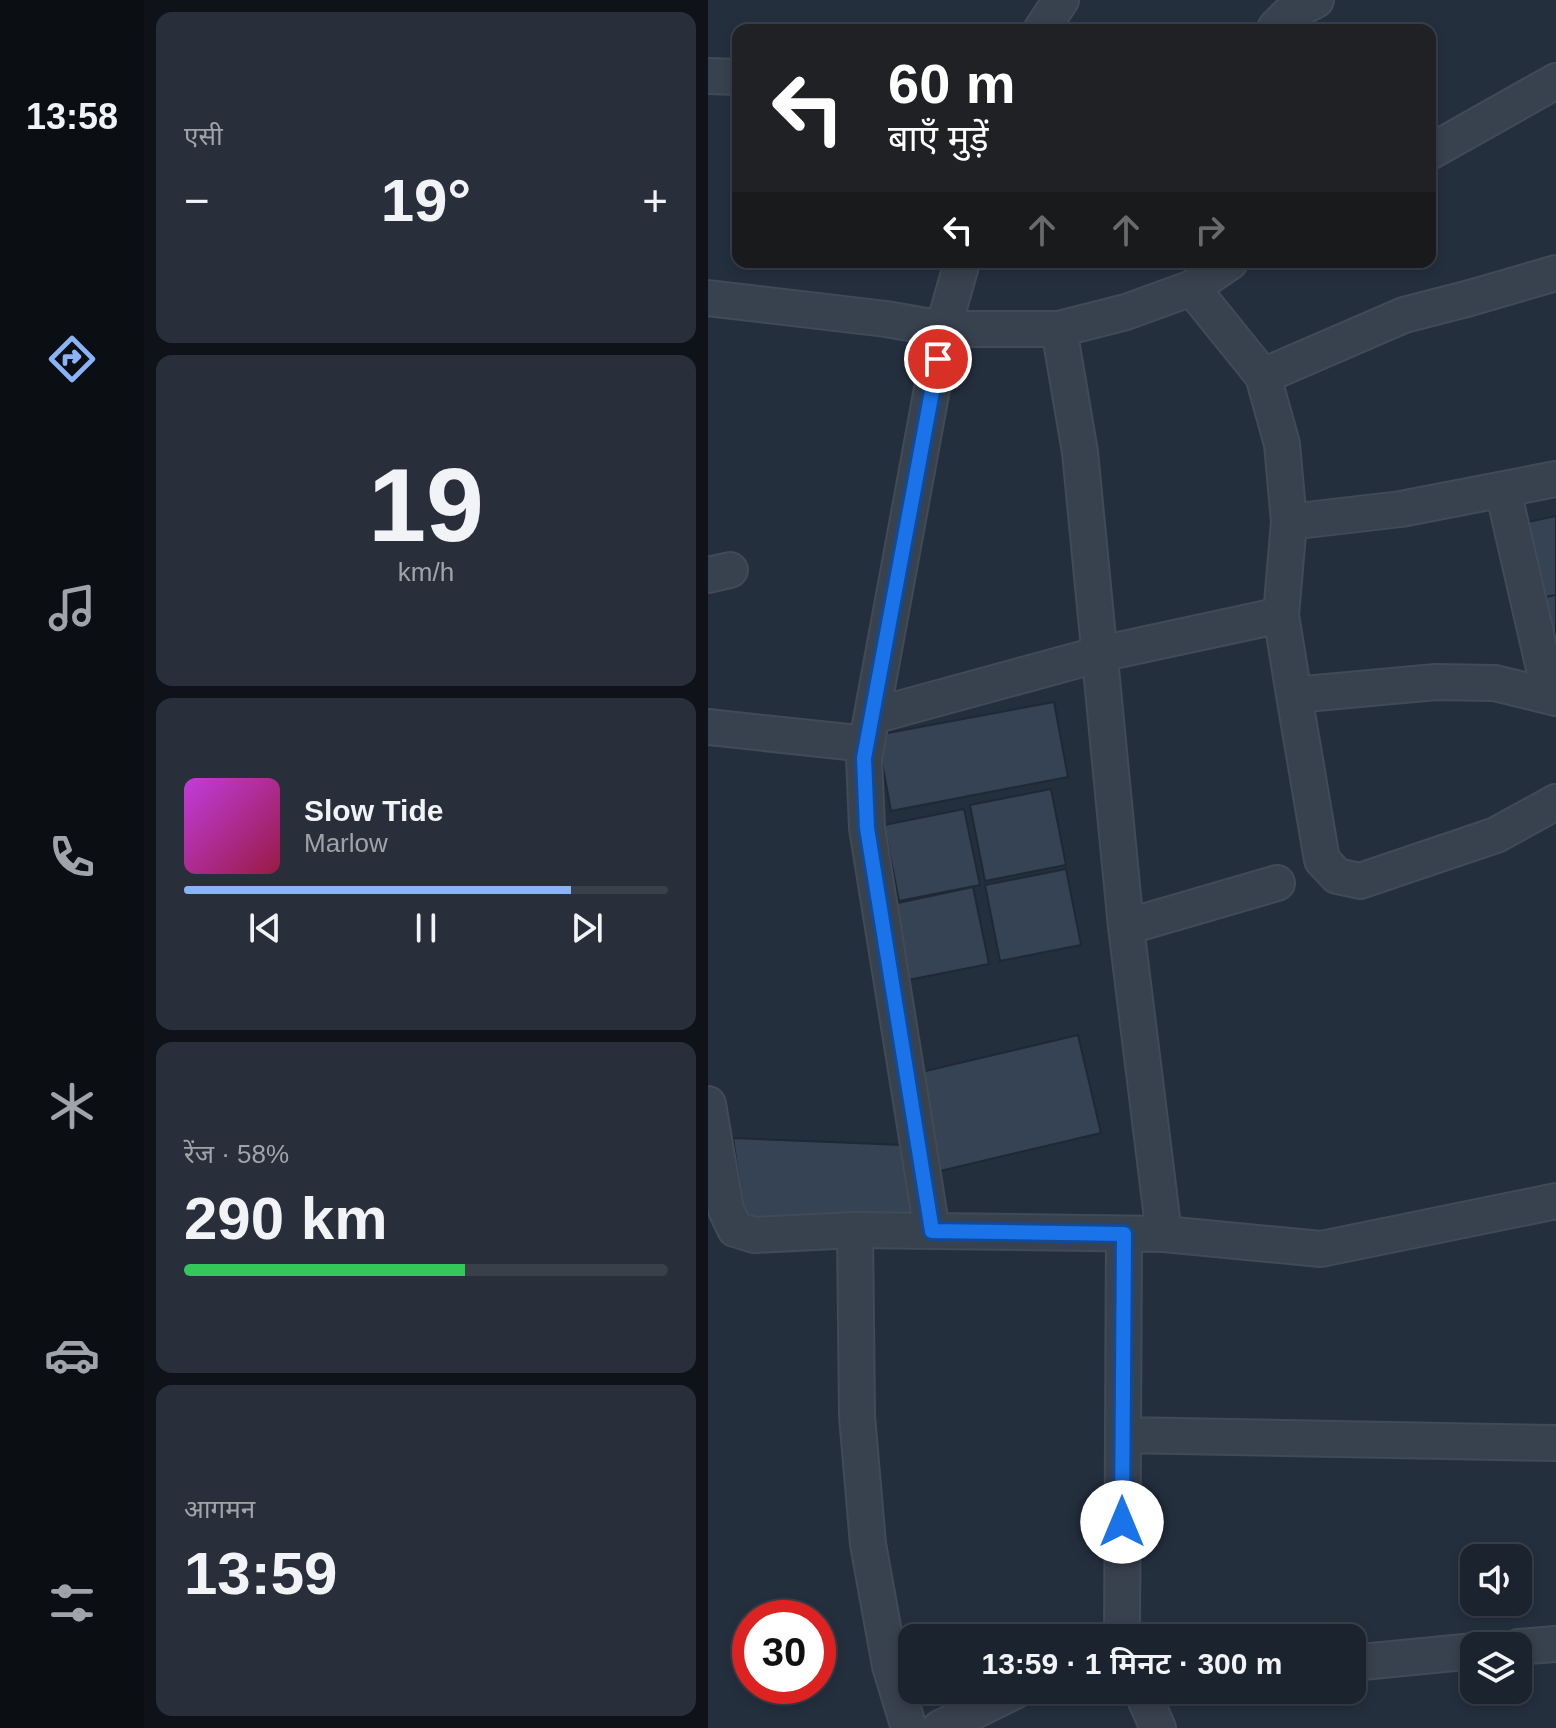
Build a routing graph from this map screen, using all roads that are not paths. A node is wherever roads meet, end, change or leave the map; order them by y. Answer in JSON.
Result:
{"nodes":[{"id":1,"x":1061,"y":0,"type":"edge"},
{"id":2,"x":1316,"y":0,"type":"edge"},
{"id":3,"x":1273,"y":19,"type":"edge"},
{"id":4,"x":1045,"y":24,"type":"edge"},
{"id":5,"x":708,"y":76,"type":"edge"},
{"id":6,"x":732,"y":77,"type":"edge"},
{"id":7,"x":1556,"y":81,"type":"edge"},
{"id":8,"x":1436,"y":149,"type":"edge"},
{"id":9,"x":960,"y":268,"type":"edge"},
{"id":10,"x":1221,"y":268,"type":"edge"},
{"id":11,"x":1556,"y":273,"type":"edge"},
{"id":12,"x":1192,"y":288,"type":"junction"},
{"id":13,"x":708,"y":298,"type":"edge"},
{"id":14,"x":943,"y":329,"type":"junction"},
{"id":15,"x":1059,"y":329,"type":"junction"},
{"id":16,"x":1263,"y":376,"type":"junction"},
{"id":17,"x":1556,"y":479,"type":"edge"},
{"id":18,"x":1503,"y":490,"type":"junction"},
{"id":19,"x":1289,"y":522,"type":"junction"},
{"id":20,"x":1281,"y":615,"type":"junction"},
{"id":21,"x":1100,"y":654,"type":"junction"},
{"id":22,"x":1294,"y":695,"type":"junction"},
{"id":23,"x":1553,"y":696,"type":"edge"},
{"id":24,"x":708,"y":727,"type":"edge"},
{"id":25,"x":870,"y":730,"type":"junction"},
{"id":26,"x":1556,"y":802,"type":"edge"},
{"id":27,"x":1277,"y":883,"type":"dead end"},
{"id":28,"x":1126,"y":927,"type":"junction"},
{"id":29,"x":708,"y":1104,"type":"edge"},
{"id":30,"x":1556,"y":1201,"type":"edge"},
{"id":31,"x":855,"y":1230,"type":"junction"},
{"id":32,"x":932,"y":1231,"type":"junction"},
{"id":33,"x":1124,"y":1234,"type":"junction"},
{"id":34,"x":1164,"y":1234,"type":"junction"},
{"id":35,"x":1123,"y":1435,"type":"junction"},
{"id":36,"x":1556,"y":1443,"type":"edge"},
{"id":37,"x":1122,"y":1624,"type":"edge"},
{"id":38,"x":1556,"y":1644,"type":"edge"},
{"id":39,"x":1532,"y":1646,"type":"edge"},
{"id":40,"x":1460,"y":1652,"type":"edge"},
{"id":41,"x":1366,"y":1662,"type":"edge"},
{"id":42,"x":989,"y":1704,"type":"edge"},
{"id":43,"x":1147,"y":1704,"type":"edge"},
{"id":44,"x":909,"y":1728,"type":"edge"},
{"id":45,"x":940,"y":1728,"type":"edge"},
{"id":46,"x":1158,"y":1728,"type":"edge"}],
"edges":[{"from":1,"to":4,"type":"street"},
{"from":2,"to":3,"type":"street"},
{"from":5,"to":6,"type":"street"},
{"from":7,"to":8,"type":"street"},
{"from":9,"to":14,"type":"street"},
{"from":10,"to":12,"type":"street"},
{"from":11,"to":16,"type":"street"},
{"from":12,"to":15,"type":"street"},
{"from":12,"to":16,"type":"street"},
{"from":13,"to":14,"type":"street"},
{"from":14,"to":15,"type":"street"},
{"from":14,"to":25,"type":"street"},
{"from":15,"to":21,"type":"street"},
{"from":16,"to":19,"type":"street"},
{"from":17,"to":18,"type":"street"},
{"from":18,"to":19,"type":"street"},
{"from":18,"to":23,"type":"street"},
{"from":19,"to":20,"type":"street"},
{"from":20,"to":21,"type":"street"},
{"from":20,"to":22,"type":"street"},
{"from":21,"to":25,"type":"street"},
{"from":21,"to":28,"type":"street"},
{"from":22,"to":23,"type":"street"},
{"from":22,"to":26,"type":"street"},
{"from":24,"to":25,"type":"street"},
{"from":25,"to":32,"type":"street"},
{"from":27,"to":28,"type":"street"},
{"from":28,"to":34,"type":"street"},
{"from":29,"to":31,"type":"street"},
{"from":30,"to":34,"type":"street"},
{"from":31,"to":32,"type":"street"},
{"from":31,"to":44,"type":"street"},
{"from":32,"to":33,"type":"street"},
{"from":33,"to":34,"type":"street"},
{"from":33,"to":35,"type":"street"},
{"from":35,"to":36,"type":"street"},
{"from":35,"to":37,"type":"street"},
{"from":38,"to":39,"type":"street"},
{"from":40,"to":41,"type":"street"},
{"from":42,"to":45,"type":"street"},
{"from":43,"to":46,"type":"street"}]}
